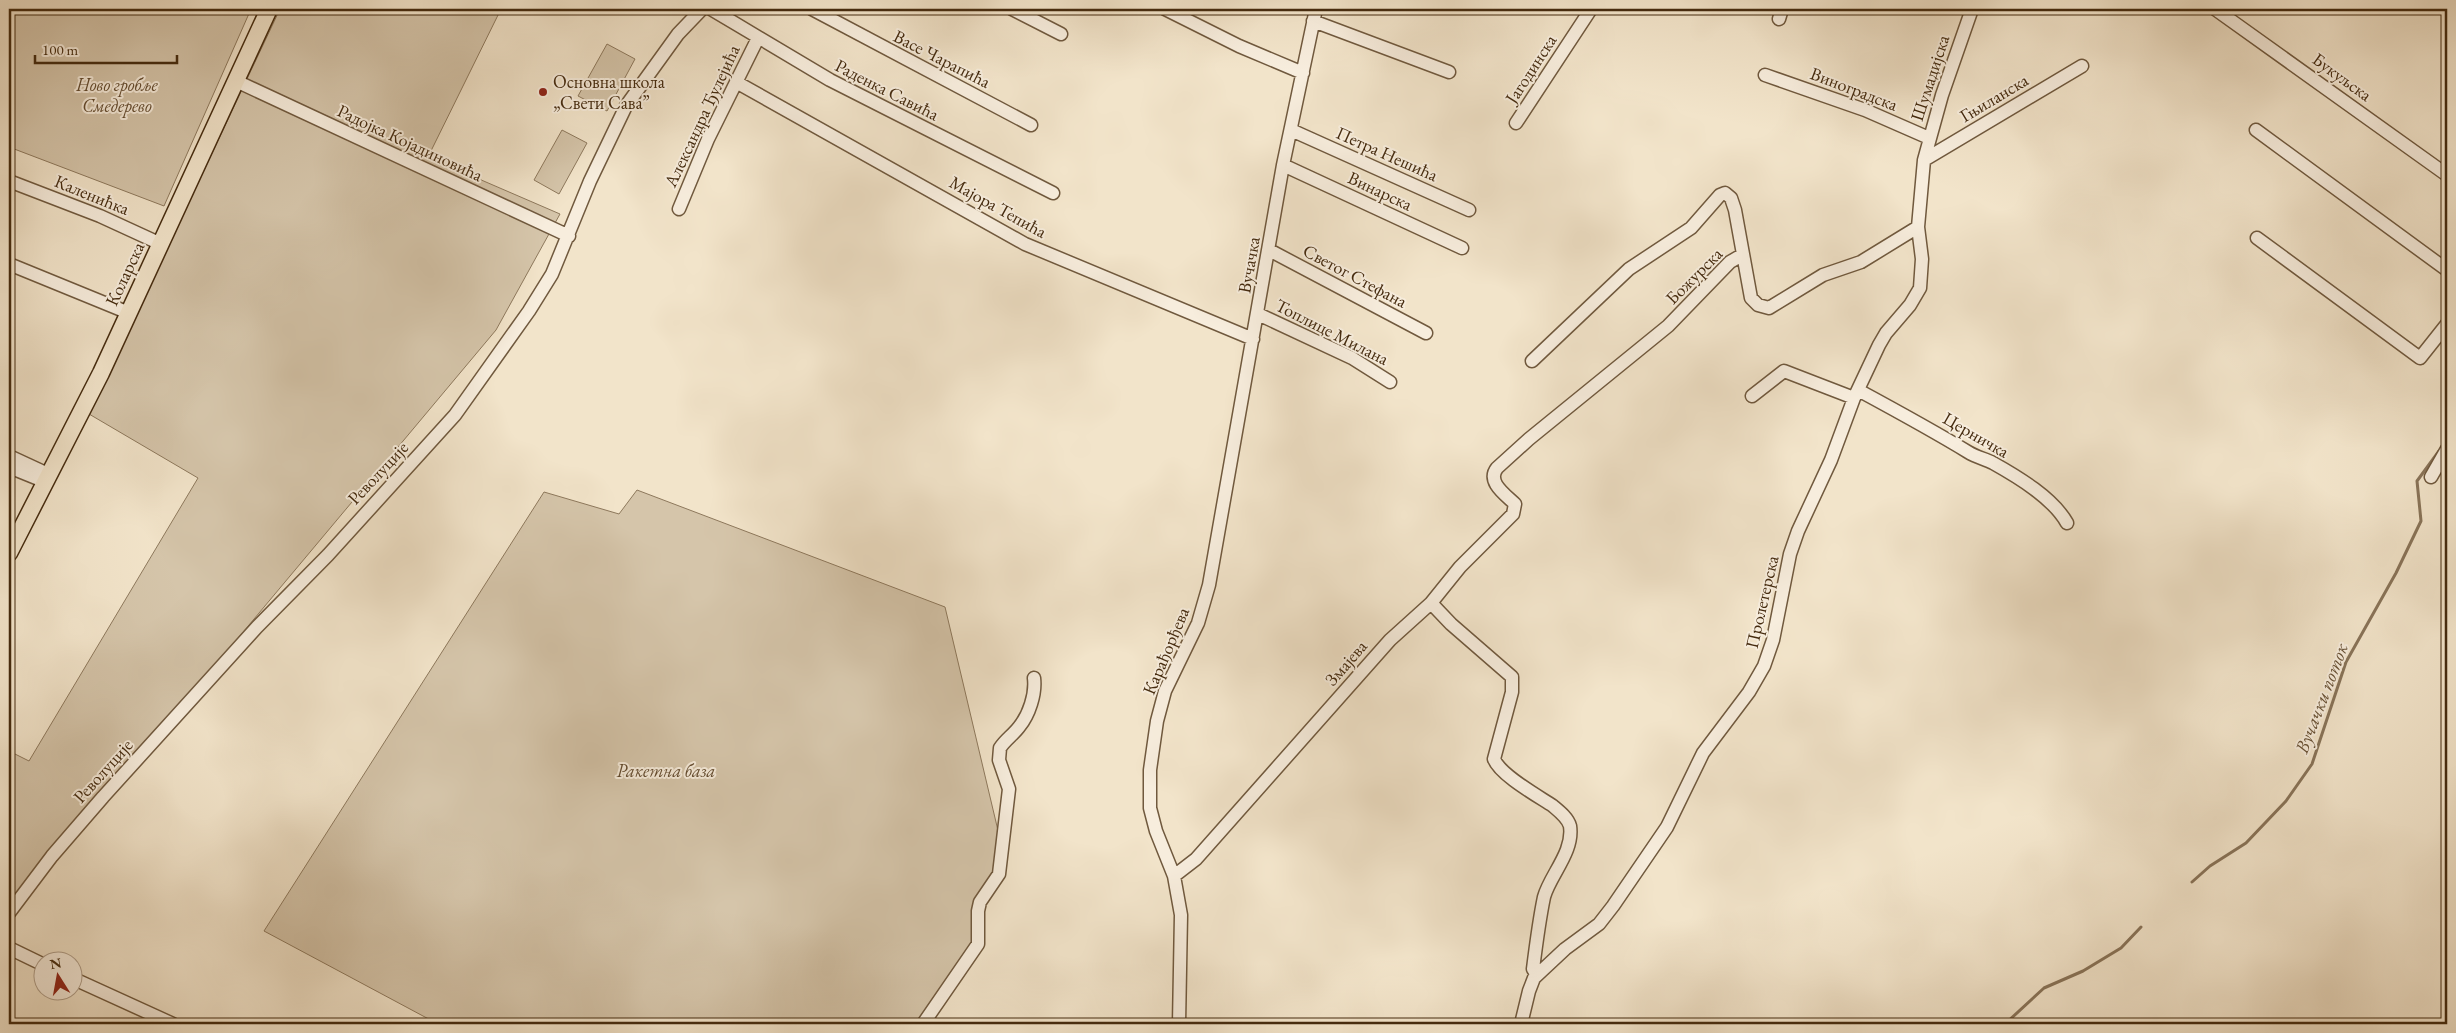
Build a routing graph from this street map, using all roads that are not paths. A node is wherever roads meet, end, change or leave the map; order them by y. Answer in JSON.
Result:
{"nodes":[{"id":1,"x":269,"y":9,"type":"edge"},
{"id":2,"x":699,"y":9,"type":"edge"},
{"id":3,"x":812,"y":9,"type":"edge"},
{"id":4,"x":1012,"y":9,"type":"edge"},
{"id":5,"x":1165,"y":9,"type":"edge"},
{"id":6,"x":1591,"y":9,"type":"edge"},
{"id":7,"x":1972,"y":9,"type":"edge"},
{"id":8,"x":2216,"y":9,"type":"edge"},
{"id":9,"x":1315,"y":15,"type":"edge"},
{"id":10,"x":1061,"y":34,"type":"dead end"},
{"id":11,"x":758,"y":38,"type":"junction"},
{"id":12,"x":2082,"y":66,"type":"dead end"},
{"id":13,"x":1449,"y":72,"type":"dead end"},
{"id":14,"x":1303,"y":73,"type":"junction"},
{"id":15,"x":1764,"y":75,"type":"dead end"},
{"id":16,"x":236,"y":81,"type":"junction"},
{"id":17,"x":736,"y":82,"type":"junction"},
{"id":18,"x":1516,"y":123,"type":"dead end"},
{"id":19,"x":1031,"y":125,"type":"dead end"},
{"id":20,"x":1291,"y":130,"type":"junction"},
{"id":21,"x":2256,"y":130,"type":"dead end"},
{"id":22,"x":1929,"y":138,"type":"junction"},
{"id":23,"x":1924,"y":160,"type":"junction"},
{"id":24,"x":1283,"y":165,"type":"junction"},
{"id":25,"x":2447,"y":175,"type":"edge"},
{"id":26,"x":9,"y":181,"type":"edge"},
{"id":27,"x":1053,"y":193,"type":"dead end"},
{"id":28,"x":680,"y":209,"type":"dead end"},
{"id":29,"x":1469,"y":210,"type":"dead end"},
{"id":30,"x":1918,"y":227,"type":"junction"},
{"id":31,"x":569,"y":236,"type":"junction"},
{"id":32,"x":2257,"y":238,"type":"dead end"},
{"id":33,"x":161,"y":244,"type":"junction"},
{"id":34,"x":1462,"y":248,"type":"dead end"},
{"id":35,"x":1269,"y":250,"type":"junction"},
{"id":36,"x":1742,"y":255,"type":"junction"},
{"id":37,"x":9,"y":264,"type":"edge"},
{"id":38,"x":2447,"y":270,"type":"edge"},
{"id":39,"x":129,"y":313,"type":"junction"},
{"id":40,"x":1258,"y":314,"type":"junction"},
{"id":41,"x":2447,"y":324,"type":"edge"},
{"id":42,"x":1426,"y":333,"type":"dead end"},
{"id":43,"x":1254,"y":340,"type":"junction"},
{"id":44,"x":1532,"y":361,"type":"dead end"},
{"id":45,"x":1390,"y":382,"type":"dead end"},
{"id":46,"x":1856,"y":394,"type":"junction"},
{"id":47,"x":1752,"y":396,"type":"dead end"},
{"id":48,"x":2447,"y":450,"type":"edge"},
{"id":49,"x":9,"y":456,"type":"edge"},
{"id":50,"x":9,"y":467,"type":"edge"},
{"id":51,"x":1493,"y":473,"type":"joint"},
{"id":52,"x":2431,"y":477,"type":"dead end"},
{"id":53,"x":48,"y":479,"type":"junction"},
{"id":54,"x":2067,"y":523,"type":"dead end"},
{"id":55,"x":1220,"y":527,"type":"joint"},
{"id":56,"x":9,"y":553,"type":"edge"},
{"id":57,"x":1431,"y":603,"type":"junction"},
{"id":58,"x":1034,"y":678,"type":"dead end"},
{"id":59,"x":1174,"y":876,"type":"junction"},
{"id":60,"x":9,"y":913,"type":"edge"},
{"id":61,"x":9,"y":948,"type":"edge"},
{"id":62,"x":32,"y":959,"type":"edge"},
{"id":63,"x":1537,"y":975,"type":"junction"},
{"id":64,"x":82,"y":983,"type":"edge"},
{"id":65,"x":173,"y":1024,"type":"edge"},
{"id":66,"x":923,"y":1024,"type":"edge"},
{"id":67,"x":1179,"y":1024,"type":"edge"},
{"id":68,"x":1521,"y":1024,"type":"edge"}],
"edges":[{"from":1,"to":16,"type":"main road","name":"Коларска"},
{"from":2,"to":11,"type":"street","name":"Раденка Савића"},
{"from":2,"to":31,"type":"street","name":"Револуције"},
{"from":3,"to":19,"type":"street","name":"Васе Чарапића"},
{"from":4,"to":10,"type":"street"},
{"from":5,"to":14,"type":"street"},
{"from":6,"to":18,"type":"street","name":"Јагодинска"},
{"from":7,"to":22,"type":"street","name":"Шумадијска"},
{"from":8,"to":25,"type":"street","name":"Букуљска"},
{"from":9,"to":13,"type":"street"},
{"from":9,"to":14,"type":"street","name":"Вучачка"},
{"from":11,"to":17,"type":"street","name":"Александра Ђулејића"},
{"from":11,"to":27,"type":"street","name":"Раденка Савића"},
{"from":12,"to":23,"type":"street","name":"Гњиланска"},
{"from":14,"to":20,"type":"street","name":"Вучачка"},
{"from":15,"to":22,"type":"street","name":"Виноградска"},
{"from":16,"to":31,"type":"street","name":"Радојка Којадиновића"},
{"from":16,"to":33,"type":"main road","name":"Коларска"},
{"from":17,"to":28,"type":"street","name":"Александра Ђулејића"},
{"from":17,"to":43,"type":"street","name":"Мајора Тепића"},
{"from":20,"to":24,"type":"street","name":"Вучачка"},
{"from":20,"to":29,"type":"street","name":"Петра Нешића"},
{"from":21,"to":38,"type":"street"},
{"from":22,"to":23,"type":"street","name":"Шумадијска"},
{"from":23,"to":30,"type":"street","name":"Пролетерска"},
{"from":24,"to":34,"type":"street","name":"Винарска"},
{"from":24,"to":35,"type":"street","name":"Вучачка"},
{"from":26,"to":33,"type":"street","name":"Каленићка"},
{"from":30,"to":36,"type":"street"},
{"from":30,"to":46,"type":"street","name":"Пролетерска"},
{"from":31,"to":60,"type":"street","name":"Револуције"},
{"from":32,"to":41,"type":"street"},
{"from":33,"to":39,"type":"main road","name":"Коларска"},
{"from":35,"to":40,"type":"street","name":"Вучачка"},
{"from":35,"to":42,"type":"street","name":"Светог Стефана"},
{"from":36,"to":44,"type":"street","name":"Божурска"},
{"from":36,"to":51,"type":"street","name":"Божурска"},
{"from":37,"to":39,"type":"street"},
{"from":39,"to":53,"type":"main road","name":"Коларска"},
{"from":40,"to":43,"type":"street","name":"Вучачка"},
{"from":40,"to":45,"type":"street","name":"Топлице Милана"},
{"from":43,"to":55,"type":"street","name":"Вучачка"},
{"from":46,"to":47,"type":"street","name":"Церничка"},
{"from":46,"to":54,"type":"street","name":"Церничка"},
{"from":46,"to":63,"type":"street","name":"Пролетерска"},
{"from":48,"to":52,"type":"street"},
{"from":49,"to":53,"type":"street"},
{"from":50,"to":53,"type":"street"},
{"from":51,"to":57,"type":"street","name":"Змајева"},
{"from":53,"to":56,"type":"main road","name":"Коларска"},
{"from":55,"to":59,"type":"street","name":"Карађорђева"},
{"from":57,"to":59,"type":"street","name":"Змајева"},
{"from":57,"to":63,"type":"street"},
{"from":58,"to":66,"type":"street"},
{"from":59,"to":67,"type":"street","name":"Карађорђева"},
{"from":61,"to":62,"type":"street"},
{"from":63,"to":68,"type":"street","name":"Пролетерска"},
{"from":64,"to":65,"type":"street"}]}
